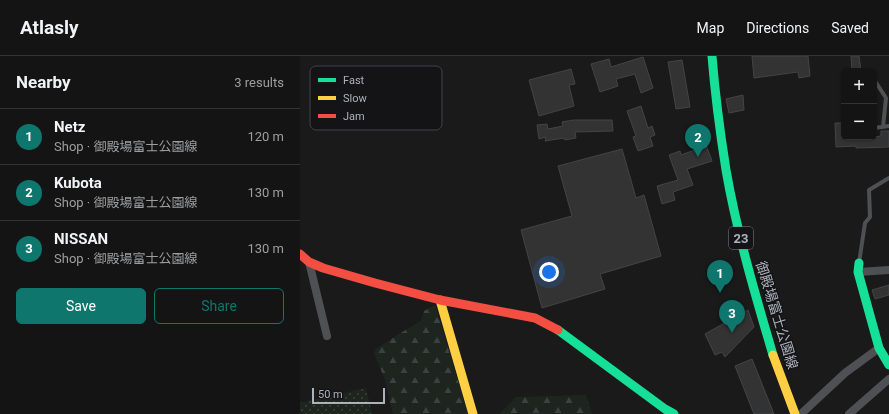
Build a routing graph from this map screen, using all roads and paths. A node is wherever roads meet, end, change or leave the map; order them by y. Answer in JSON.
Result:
{"nodes":[{"id":1,"x":712,"y":56,"type":"edge"},
{"id":2,"x":877,"y":84,"type":"edge"},
{"id":3,"x":889,"y":126,"type":"edge"},
{"id":4,"x":883,"y":127,"type":"junction"},
{"id":5,"x":877,"y":128,"type":"edge"},
{"id":6,"x":889,"y":178,"type":"edge"},
{"id":7,"x":300,"y":254,"type":"edge"},
{"id":8,"x":309,"y":262,"type":"junction"},
{"id":9,"x":859,"y":268,"type":"junction"},
{"id":10,"x":889,"y":270,"type":"edge"},
{"id":11,"x":440,"y":300,"type":"junction"},
{"id":12,"x":327,"y":336,"type":"dead end"},
{"id":13,"x":879,"y":348,"type":"junction"},
{"id":14,"x":889,"y":365,"type":"edge"},
{"id":15,"x":889,"y":378,"type":"edge"},
{"id":16,"x":473,"y":414,"type":"edge"},
{"id":17,"x":674,"y":414,"type":"edge"},
{"id":18,"x":795,"y":414,"type":"edge"},
{"id":19,"x":801,"y":414,"type":"edge"},
{"id":20,"x":849,"y":414,"type":"edge"}],
"edges":[{"from":1,"to":18,"type":"street","name":"御殿場富士公園線","number":"23"},
{"from":2,"to":4,"type":"lane"},
{"from":3,"to":4,"type":"lane"},
{"from":4,"to":5,"type":"lane"},
{"from":6,"to":9,"type":"lane"},
{"from":7,"to":8,"type":"street"},
{"from":8,"to":11,"type":"street"},
{"from":8,"to":12,"type":"street"},
{"from":9,"to":10,"type":"street"},
{"from":9,"to":13,"type":"street"},
{"from":11,"to":16,"type":"street"},
{"from":11,"to":17,"type":"street"},
{"from":13,"to":14,"type":"street"},
{"from":13,"to":19,"type":"street"},
{"from":15,"to":20,"type":"street"}]}
